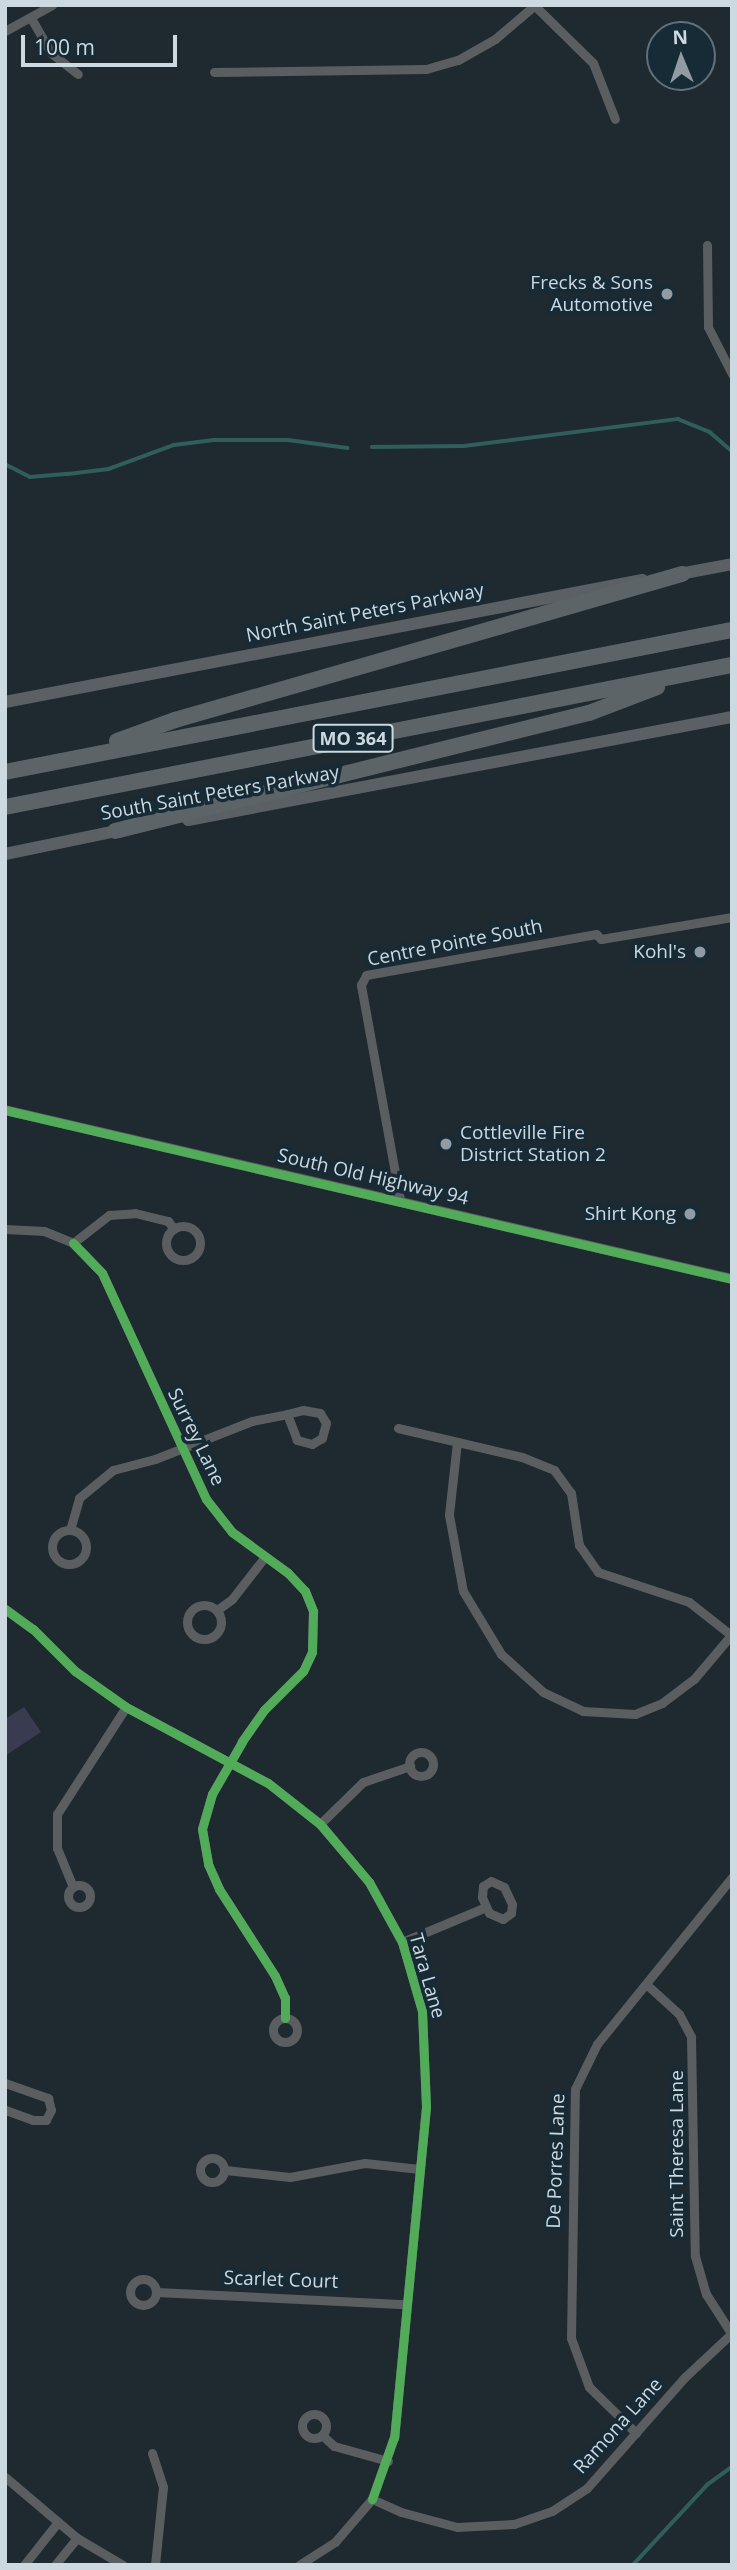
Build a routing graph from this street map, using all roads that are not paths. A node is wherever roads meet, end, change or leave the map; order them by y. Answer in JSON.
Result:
{"nodes":[{"id":1,"x":52,"y":5,"type":"edge"},
{"id":2,"x":534,"y":5,"type":"edge"},
{"id":3,"x":31,"y":18,"type":"junction"},
{"id":4,"x":5,"y":31,"type":"edge"},
{"id":5,"x":214,"y":72,"type":"dead end"},
{"id":6,"x":78,"y":74,"type":"dead end"},
{"id":7,"x":615,"y":119,"type":"dead end"},
{"id":8,"x":707,"y":245,"type":"dead end"},
{"id":9,"x":732,"y":374,"type":"edge"},
{"id":10,"x":732,"y":564,"type":"edge"},
{"id":11,"x":682,"y":574,"type":"junction"},
{"id":12,"x":732,"y":630,"type":"edge"},
{"id":13,"x":732,"y":665,"type":"edge"},
{"id":14,"x":701,"y":671,"type":"junction"},
{"id":15,"x":5,"y":702,"type":"edge"},
{"id":16,"x":732,"y":718,"type":"edge"},
{"id":17,"x":72,"y":758,"type":"junction"},
{"id":18,"x":5,"y":772,"type":"edge"},
{"id":19,"x":5,"y":807,"type":"edge"},
{"id":20,"x":115,"y":831,"type":"junction"},
{"id":21,"x":5,"y":854,"type":"edge"},
{"id":22,"x":732,"y":917,"type":"edge"},
{"id":23,"x":5,"y":1110,"type":"edge"},
{"id":24,"x":400,"y":1200,"type":"junction"},
{"id":25,"x":174,"y":1228,"type":"dead end"},
{"id":26,"x":5,"y":1229,"type":"edge"},
{"id":27,"x":73,"y":1243,"type":"junction"},
{"id":28,"x":732,"y":1279,"type":"edge"},
{"id":29,"x":286,"y":1414,"type":"junction"},
{"id":30,"x":398,"y":1428,"type":"dead end"},
{"id":31,"x":457,"y":1442,"type":"junction"},
{"id":32,"x":180,"y":1450,"type":"junction"},
{"id":33,"x":70,"y":1530,"type":"dead end"},
{"id":34,"x":264,"y":1558,"type":"junction"},
{"id":35,"x":5,"y":1609,"type":"edge"},
{"id":36,"x":217,"y":1611,"type":"dead end"},
{"id":37,"x":731,"y":1634,"type":"edge"},
{"id":38,"x":126,"y":1707,"type":"junction"},
{"id":39,"x":230,"y":1763,"type":"junction"},
{"id":40,"x":410,"y":1766,"type":"dead end"},
{"id":41,"x":320,"y":1824,"type":"junction"},
{"id":42,"x":732,"y":1877,"type":"edge"},
{"id":43,"x":73,"y":1887,"type":"dead end"},
{"id":44,"x":486,"y":1907,"type":"dead end"},
{"id":45,"x":402,"y":1942,"type":"junction"},
{"id":46,"x":646,"y":1984,"type":"junction"},
{"id":47,"x":285,"y":2018,"type":"dead end"},
{"id":48,"x":5,"y":2083,"type":"edge"},
{"id":49,"x":5,"y":2110,"type":"edge"},
{"id":50,"x":420,"y":2169,"type":"junction"},
{"id":51,"x":225,"y":2170,"type":"dead end"},
{"id":52,"x":156,"y":2292,"type":"dead end"},
{"id":53,"x":405,"y":2304,"type":"junction"},
{"id":54,"x":731,"y":2333,"type":"edge"},
{"id":55,"x":636,"y":2433,"type":"junction"},
{"id":56,"x":322,"y":2435,"type":"dead end"},
{"id":57,"x":152,"y":2453,"type":"dead end"},
{"id":58,"x":388,"y":2461,"type":"junction"},
{"id":59,"x":5,"y":2477,"type":"edge"},
{"id":60,"x":372,"y":2499,"type":"junction"},
{"id":61,"x":58,"y":2522,"type":"junction"},
{"id":62,"x":77,"y":2538,"type":"junction"},
{"id":63,"x":24,"y":2565,"type":"edge"},
{"id":64,"x":55,"y":2565,"type":"edge"},
{"id":65,"x":123,"y":2565,"type":"edge"},
{"id":66,"x":155,"y":2565,"type":"edge"},
{"id":67,"x":299,"y":2565,"type":"edge"}],
"edges":[{"from":1,"to":3,"type":"street"},
{"from":2,"to":5,"type":"street"},
{"from":2,"to":7,"type":"street"},
{"from":3,"to":4,"type":"street"},
{"from":3,"to":6,"type":"street"},
{"from":8,"to":9,"type":"street"},
{"from":10,"to":11,"type":"main road","name":"North Saint Peters Parkway"},
{"from":11,"to":15,"type":"main road","name":"North Saint Peters Parkway"},
{"from":11,"to":17,"type":"highway"},
{"from":12,"to":17,"type":"highway","number":"MO 364"},
{"from":13,"to":14,"type":"highway","number":"MO 364"},
{"from":14,"to":19,"type":"highway","number":"MO 364"},
{"from":14,"to":20,"type":"highway"},
{"from":16,"to":20,"type":"main road","name":"South Saint Peters Parkway"},
{"from":17,"to":18,"type":"highway","number":"MO 364"},
{"from":20,"to":21,"type":"main road","name":"South Saint Peters Parkway"},
{"from":22,"to":24,"type":"street","name":"Centre Pointe South"},
{"from":23,"to":24,"type":"street","name":"South Old Highway 94"},
{"from":24,"to":28,"type":"street","name":"South Old Highway 94"},
{"from":25,"to":27,"type":"street"},
{"from":26,"to":27,"type":"street"},
{"from":27,"to":32,"type":"street","name":"Surrey Lane"},
{"from":29,"to":29,"type":"street"},
{"from":29,"to":32,"type":"street"},
{"from":30,"to":31,"type":"street"},
{"from":31,"to":37,"type":"street"},
{"from":31,"to":37,"type":"street"},
{"from":32,"to":33,"type":"street"},
{"from":32,"to":34,"type":"street","name":"Surrey Lane"},
{"from":34,"to":36,"type":"street"},
{"from":34,"to":39,"type":"street","name":"Surrey Lane"},
{"from":35,"to":38,"type":"street","name":"Tara Lane"},
{"from":38,"to":39,"type":"street","name":"Tara Lane"},
{"from":38,"to":43,"type":"street"},
{"from":39,"to":41,"type":"street","name":"Tara Lane"},
{"from":39,"to":47,"type":"street","name":"Surrey Lane"},
{"from":40,"to":41,"type":"street"},
{"from":41,"to":45,"type":"street","name":"Tara Lane"},
{"from":42,"to":46,"type":"street","name":"De Porres Lane"},
{"from":44,"to":45,"type":"street"},
{"from":45,"to":50,"type":"street","name":"Tara Lane"},
{"from":46,"to":54,"type":"street","name":"Saint Theresa Lane"},
{"from":46,"to":55,"type":"street","name":"De Porres Lane"},
{"from":48,"to":49,"type":"street"},
{"from":50,"to":51,"type":"street"},
{"from":50,"to":53,"type":"street","name":"Tara Lane"},
{"from":52,"to":53,"type":"street","name":"Scarlet Court"},
{"from":53,"to":58,"type":"street","name":"Tara Lane"},
{"from":54,"to":55,"type":"street","name":"Ramona Lane"},
{"from":55,"to":60,"type":"street","name":"Ramona Lane"},
{"from":56,"to":58,"type":"street"},
{"from":57,"to":66,"type":"street"},
{"from":58,"to":60,"type":"street","name":"Tara Lane"},
{"from":59,"to":61,"type":"street"},
{"from":60,"to":67,"type":"street"},
{"from":61,"to":62,"type":"street"},
{"from":61,"to":63,"type":"street"},
{"from":62,"to":64,"type":"street"},
{"from":62,"to":65,"type":"street"}]}
